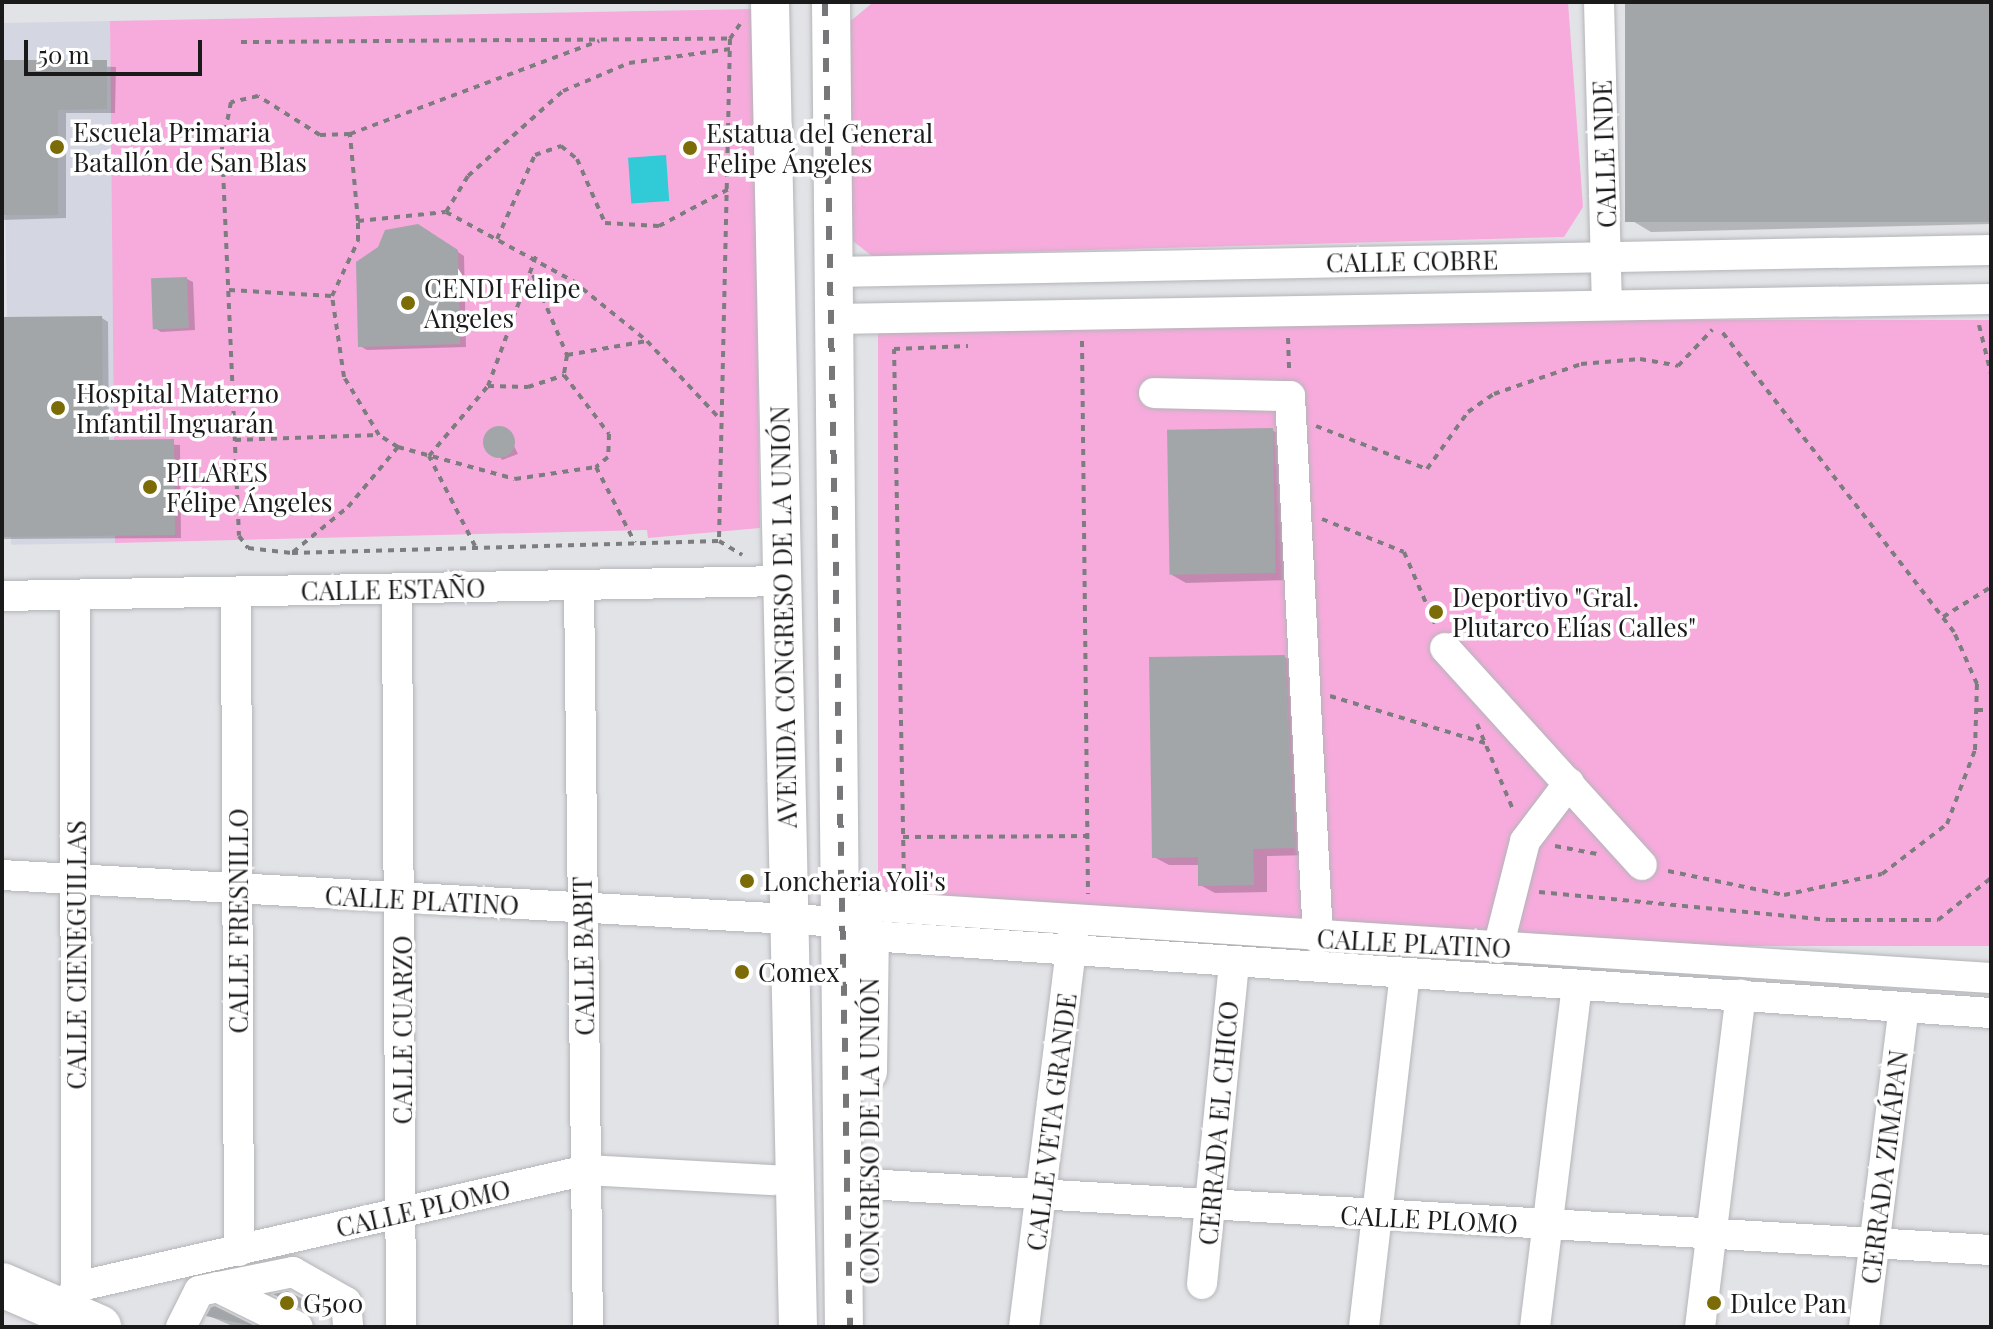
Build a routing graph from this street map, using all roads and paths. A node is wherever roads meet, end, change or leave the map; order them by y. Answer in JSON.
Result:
{"nodes":[{"id":1,"x":831,"y":2,"type":"edge"},
{"id":2,"x":1599,"y":2,"type":"edge"},
{"id":3,"x":758,"y":8,"type":"edge"},
{"id":4,"x":605,"y":39,"type":"junction"},
{"id":5,"x":730,"y":39,"type":"junction"},
{"id":6,"x":241,"y":42,"type":"dead end"},
{"id":7,"x":730,"y":49,"type":"junction"},
{"id":8,"x":350,"y":134,"type":"junction"},
{"id":9,"x":729,"y":189,"type":"junction"},
{"id":10,"x":446,"y":212,"type":"junction"},
{"id":11,"x":358,"y":221,"type":"junction"},
{"id":12,"x":497,"y":239,"type":"junction"},
{"id":13,"x":1991,"y":250,"type":"edge"},
{"id":14,"x":536,"y":256,"type":"junction"},
{"id":15,"x":1606,"y":257,"type":"junction"},
{"id":16,"x":834,"y":272,"type":"junction"},
{"id":17,"x":533,"y":275,"type":"junction"},
{"id":18,"x":229,"y":290,"type":"junction"},
{"id":19,"x":332,"y":296,"type":"junction"},
{"id":20,"x":1607,"y":305,"type":"junction"},
{"id":21,"x":1984,"y":309,"type":"edge"},
{"id":22,"x":834,"y":319,"type":"junction"},
{"id":23,"x":1098,"y":340,"type":"dead end"},
{"id":24,"x":647,"y":341,"type":"junction"},
{"id":25,"x":1066,"y":341,"type":"dead end"},
{"id":26,"x":1082,"y":341,"type":"junction"},
{"id":27,"x":972,"y":346,"type":"dead end"},
{"id":28,"x":567,"y":355,"type":"junction"},
{"id":29,"x":1991,"y":374,"type":"edge"},
{"id":30,"x":564,"y":375,"type":"junction"},
{"id":31,"x":488,"y":386,"type":"junction"},
{"id":32,"x":1154,"y":393,"type":"dead end"},
{"id":33,"x":719,"y":418,"type":"junction"},
{"id":34,"x":1305,"y":422,"type":"dead end"},
{"id":35,"x":379,"y":435,"type":"junction"},
{"id":36,"x":235,"y":440,"type":"junction"},
{"id":37,"x":398,"y":447,"type":"junction"},
{"id":38,"x":429,"y":456,"type":"junction"},
{"id":39,"x":596,"y":467,"type":"junction"},
{"id":40,"x":1310,"y":514,"type":"dead end"},
{"id":41,"x":719,"y":541,"type":"junction"},
{"id":42,"x":635,"y":543,"type":"junction"},
{"id":43,"x":475,"y":547,"type":"junction"},
{"id":44,"x":292,"y":553,"type":"junction"},
{"id":45,"x":784,"y":581,"type":"junction"},
{"id":46,"x":579,"y":585,"type":"junction"},
{"id":47,"x":1991,"y":587,"type":"edge"},
{"id":48,"x":397,"y":589,"type":"junction"},
{"id":49,"x":236,"y":592,"type":"junction"},
{"id":50,"x":75,"y":595,"type":"junction"},
{"id":51,"x":2,"y":596,"type":"edge"},
{"id":52,"x":1943,"y":617,"type":"junction"},
{"id":53,"x":1445,"y":648,"type":"joint"},
{"id":54,"x":1320,"y":694,"type":"dead end"},
{"id":55,"x":1977,"y":710,"type":"junction"},
{"id":56,"x":1991,"y":710,"type":"edge"},
{"id":57,"x":1473,"y":716,"type":"dead end"},
{"id":58,"x":1485,"y":743,"type":"junction"},
{"id":59,"x":1569,"y":783,"type":"junction"},
{"id":60,"x":1087,"y":836,"type":"junction"},
{"id":61,"x":903,"y":837,"type":"junction"},
{"id":62,"x":1525,"y":841,"type":"junction"},
{"id":63,"x":1642,"y":865,"type":"junction"},
{"id":64,"x":2,"y":875,"type":"edge"},
{"id":65,"x":1991,"y":878,"type":"edge"},
{"id":66,"x":77,"y":879,"type":"junction"},
{"id":67,"x":238,"y":889,"type":"junction"},
{"id":68,"x":1513,"y":889,"type":"junction"},
{"id":69,"x":904,"y":896,"type":"dead end"},
{"id":70,"x":401,"y":899,"type":"junction"},
{"id":71,"x":581,"y":910,"type":"junction"},
{"id":72,"x":1082,"y":911,"type":"junction"},
{"id":73,"x":786,"y":923,"type":"junction"},
{"id":74,"x":856,"y":929,"type":"junction"},
{"id":75,"x":1318,"y":938,"type":"junction"},
{"id":76,"x":1072,"y":948,"type":"junction"},
{"id":77,"x":1498,"y":948,"type":"junction"},
{"id":78,"x":1234,"y":962,"type":"junction"},
{"id":79,"x":1405,"y":973,"type":"junction"},
{"id":80,"x":1991,"y":978,"type":"edge"},
{"id":81,"x":787,"y":984,"type":"junction"},
{"id":82,"x":1577,"y":987,"type":"junction"},
{"id":83,"x":1741,"y":995,"type":"junction"},
{"id":84,"x":1904,"y":1007,"type":"junction"},
{"id":85,"x":1991,"y":1013,"type":"edge"},
{"id":86,"x":587,"y":1170,"type":"junction"},
{"id":87,"x":774,"y":1180,"type":"junction"},
{"id":88,"x":867,"y":1184,"type":"junction"},
{"id":89,"x":1042,"y":1196,"type":"junction"},
{"id":90,"x":1210,"y":1208,"type":"junction"},
{"id":91,"x":403,"y":1213,"type":"junction"},
{"id":92,"x":1377,"y":1217,"type":"junction"},
{"id":93,"x":1547,"y":1225,"type":"junction"},
{"id":94,"x":1712,"y":1235,"type":"junction"},
{"id":95,"x":1874,"y":1242,"type":"junction"},
{"id":96,"x":1991,"y":1250,"type":"edge"},
{"id":97,"x":239,"y":1251,"type":"junction"},
{"id":98,"x":1202,"y":1284,"type":"dead end"},
{"id":99,"x":2,"y":1285,"type":"edge"},
{"id":100,"x":217,"y":1287,"type":"junction"},
{"id":101,"x":80,"y":1309,"type":"edge"},
{"id":102,"x":286,"y":1325,"type":"edge"},
{"id":103,"x":181,"y":1327,"type":"edge"},
{"id":104,"x":348,"y":1327,"type":"edge"},
{"id":105,"x":401,"y":1327,"type":"edge"},
{"id":106,"x":588,"y":1327,"type":"edge"},
{"id":107,"x":776,"y":1327,"type":"edge"},
{"id":108,"x":798,"y":1327,"type":"edge"},
{"id":109,"x":844,"y":1327,"type":"edge"},
{"id":110,"x":859,"y":1327,"type":"edge"},
{"id":111,"x":870,"y":1327,"type":"edge"},
{"id":112,"x":1024,"y":1327,"type":"edge"},
{"id":113,"x":1364,"y":1327,"type":"edge"},
{"id":114,"x":1535,"y":1327,"type":"edge"},
{"id":115,"x":1700,"y":1327,"type":"edge"},
{"id":116,"x":1864,"y":1327,"type":"edge"}],
"edges":[{"from":1,"to":16,"type":"main road","name":"AVENIDA CONGRESO DE LA UNIÓN"},
{"from":2,"to":15,"type":"street","name":"CALLE INDE"},
{"from":3,"to":5,"type":"path"},
{"from":3,"to":45,"type":"main road","name":"AVENIDA CONGRESO DE LA UNIÓN"},
{"from":4,"to":5,"type":"path"},
{"from":4,"to":6,"type":"path"},
{"from":4,"to":8,"type":"path"},
{"from":5,"to":7,"type":"path"},
{"from":7,"to":9,"type":"path"},
{"from":7,"to":10,"type":"path"},
{"from":8,"to":11,"type":"path"},
{"from":8,"to":18,"type":"path"},
{"from":9,"to":12,"type":"path"},
{"from":9,"to":33,"type":"path"},
{"from":10,"to":11,"type":"path"},
{"from":10,"to":12,"type":"path"},
{"from":11,"to":19,"type":"path"},
{"from":12,"to":14,"type":"path"},
{"from":13,"to":15,"type":"street","name":"CALLE COBRE"},
{"from":14,"to":17,"type":"path"},
{"from":14,"to":24,"type":"path"},
{"from":15,"to":16,"type":"street","name":"CALLE COBRE"},
{"from":15,"to":20,"type":"street","name":"CALLE INDE"},
{"from":16,"to":22,"type":"main road","name":"AVENIDA CONGRESO DE LA UNIÓN"},
{"from":17,"to":28,"type":"path"},
{"from":17,"to":31,"type":"path"},
{"from":18,"to":19,"type":"path"},
{"from":18,"to":36,"type":"path"},
{"from":19,"to":35,"type":"path"},
{"from":20,"to":21,"type":"street","name":"CALLE COBRE"},
{"from":20,"to":22,"type":"street","name":"CALLE COBRE"},
{"from":21,"to":29,"type":"path"},
{"from":22,"to":74,"type":"main road","name":"AVENIDA CONGRESO DE LA UNIÓN"},
{"from":23,"to":26,"type":"path"},
{"from":24,"to":28,"type":"path"},
{"from":24,"to":33,"type":"path"},
{"from":25,"to":26,"type":"path"},
{"from":26,"to":60,"type":"path"},
{"from":27,"to":61,"type":"path"},
{"from":28,"to":30,"type":"path"},
{"from":30,"to":31,"type":"path"},
{"from":30,"to":39,"type":"path"},
{"from":31,"to":38,"type":"path"},
{"from":32,"to":75,"type":"street"},
{"from":33,"to":41,"type":"path"},
{"from":34,"to":52,"type":"path"},
{"from":35,"to":36,"type":"path"},
{"from":35,"to":37,"type":"path"},
{"from":36,"to":44,"type":"path"},
{"from":37,"to":38,"type":"path"},
{"from":37,"to":44,"type":"path"},
{"from":38,"to":39,"type":"path"},
{"from":38,"to":43,"type":"path"},
{"from":39,"to":42,"type":"path"},
{"from":40,"to":53,"type":"path"},
{"from":41,"to":42,"type":"path"},
{"from":41,"to":45,"type":"path"},
{"from":42,"to":43,"type":"path"},
{"from":43,"to":44,"type":"path"},
{"from":45,"to":46,"type":"street","name":"CALLE ESTAÑO"},
{"from":45,"to":73,"type":"main road","name":"AVENIDA CONGRESO DE LA UNIÓN"},
{"from":46,"to":48,"type":"street","name":"CALLE ESTAÑO"},
{"from":46,"to":71,"type":"street","name":"CALLE BABIT"},
{"from":47,"to":52,"type":"path"},
{"from":48,"to":49,"type":"street","name":"CALLE ESTAÑO"},
{"from":48,"to":70,"type":"street","name":"CALLE CUARZO"},
{"from":49,"to":50,"type":"street","name":"CALLE ESTAÑO"},
{"from":49,"to":67,"type":"street","name":"CALLE FRESNILLO"},
{"from":50,"to":51,"type":"street","name":"CALLE ESTAÑO"},
{"from":50,"to":66,"type":"street","name":"CALLE CIENEGUILLAS"},
{"from":52,"to":55,"type":"path"},
{"from":53,"to":59,"type":"street"},
{"from":54,"to":58,"type":"path"},
{"from":55,"to":56,"type":"path"},
{"from":55,"to":63,"type":"path"},
{"from":57,"to":58,"type":"path"},
{"from":58,"to":62,"type":"path"},
{"from":59,"to":62,"type":"street"},
{"from":59,"to":63,"type":"street"},
{"from":60,"to":61,"type":"path"},
{"from":60,"to":72,"type":"path"},
{"from":61,"to":69,"type":"path"},
{"from":62,"to":63,"type":"path"},
{"from":62,"to":68,"type":"street"},
{"from":64,"to":66,"type":"street","name":"CALLE PLATINO"},
{"from":65,"to":68,"type":"path"},
{"from":66,"to":67,"type":"street","name":"CALLE PLATINO"},
{"from":66,"to":101,"type":"street","name":"CALLE CIENEGUILLAS"},
{"from":67,"to":70,"type":"street","name":"CALLE PLATINO"},
{"from":67,"to":97,"type":"street","name":"CALLE FRESNILLO"},
{"from":68,"to":77,"type":"street"},
{"from":70,"to":71,"type":"street","name":"CALLE PLATINO"},
{"from":70,"to":91,"type":"street","name":"CALLE CUARZO"},
{"from":71,"to":73,"type":"street","name":"CALLE PLATINO"},
{"from":71,"to":86,"type":"street","name":"CALLE BABIT"},
{"from":72,"to":74,"type":"street","name":"CALLE PLATINO"},
{"from":72,"to":75,"type":"street","name":"CALLE PLATINO"},
{"from":72,"to":76,"type":"street","name":"CALLE VETA GRANDE"},
{"from":73,"to":74,"type":"street","name":"CALLE PLATINO"},
{"from":73,"to":81,"type":"main road","name":"AVENIDA CONGRESO DE LA UNIÓN"},
{"from":74,"to":76,"type":"street","name":"CALLE PLATINO"},
{"from":74,"to":88,"type":"main road","name":"CONGRESO DE LA UNIÓN"},
{"from":74,"to":109,"type":"main road","name":"AVENIDA CONGRESO DE LA UNIÓN"},
{"from":74,"to":110,"type":"street"},
{"from":75,"to":77,"type":"street","name":"CALLE PLATINO"},
{"from":76,"to":78,"type":"street","name":"CALLE PLATINO"},
{"from":76,"to":89,"type":"street","name":"CALLE VETA GRANDE"},
{"from":77,"to":80,"type":"street","name":"CALLE PLATINO"},
{"from":78,"to":79,"type":"street","name":"CALLE PLATINO"},
{"from":78,"to":90,"type":"street","name":"CERRADA EL CHICO"},
{"from":79,"to":82,"type":"street","name":"CALLE PLATINO"},
{"from":79,"to":92,"type":"street"},
{"from":81,"to":87,"type":"main road"},
{"from":81,"to":108,"type":"main road","name":"AVENIDA CONGRESO DE LA UNIÓN"},
{"from":82,"to":83,"type":"street","name":"CALLE PLATINO"},
{"from":82,"to":93,"type":"street"},
{"from":83,"to":84,"type":"street","name":"CALLE PLATINO"},
{"from":83,"to":94,"type":"street"},
{"from":84,"to":85,"type":"street","name":"CALLE PLATINO"},
{"from":84,"to":95,"type":"street","name":"CERRADA ZIMÁPAN"},
{"from":86,"to":87,"type":"street","name":"CALLE PLOMO"},
{"from":86,"to":91,"type":"street","name":"CALLE PLOMO"},
{"from":86,"to":106,"type":"street","name":"CALLE BABIT"},
{"from":87,"to":107,"type":"main road"},
{"from":88,"to":89,"type":"street","name":"CALLE PLOMO"},
{"from":88,"to":111,"type":"main road","name":"CONGRESO DE LA UNIÓN"},
{"from":89,"to":90,"type":"street","name":"CALLE PLOMO"},
{"from":89,"to":112,"type":"street","name":"CALLE VETA GRANDE"},
{"from":90,"to":92,"type":"street","name":"CALLE PLOMO"},
{"from":90,"to":98,"type":"street","name":"CERRADA EL CHICO"},
{"from":91,"to":97,"type":"street","name":"CALLE PLOMO"},
{"from":91,"to":105,"type":"street","name":"CALLE CUARZO"},
{"from":92,"to":93,"type":"street","name":"CALLE PLOMO"},
{"from":92,"to":113,"type":"street"},
{"from":93,"to":94,"type":"street","name":"CALLE PLOMO"},
{"from":93,"to":114,"type":"street"},
{"from":94,"to":95,"type":"street","name":"CALLE PLOMO"},
{"from":94,"to":115,"type":"street"},
{"from":95,"to":96,"type":"street","name":"CALLE PLOMO"},
{"from":95,"to":116,"type":"street","name":"CERRADA ZIMÁPAN"},
{"from":97,"to":101,"type":"street","name":"CALLE PLOMO"},
{"from":99,"to":101,"type":"highway"},
{"from":100,"to":102,"type":"street"},
{"from":100,"to":103,"type":"street"},
{"from":100,"to":104,"type":"street"}]}
